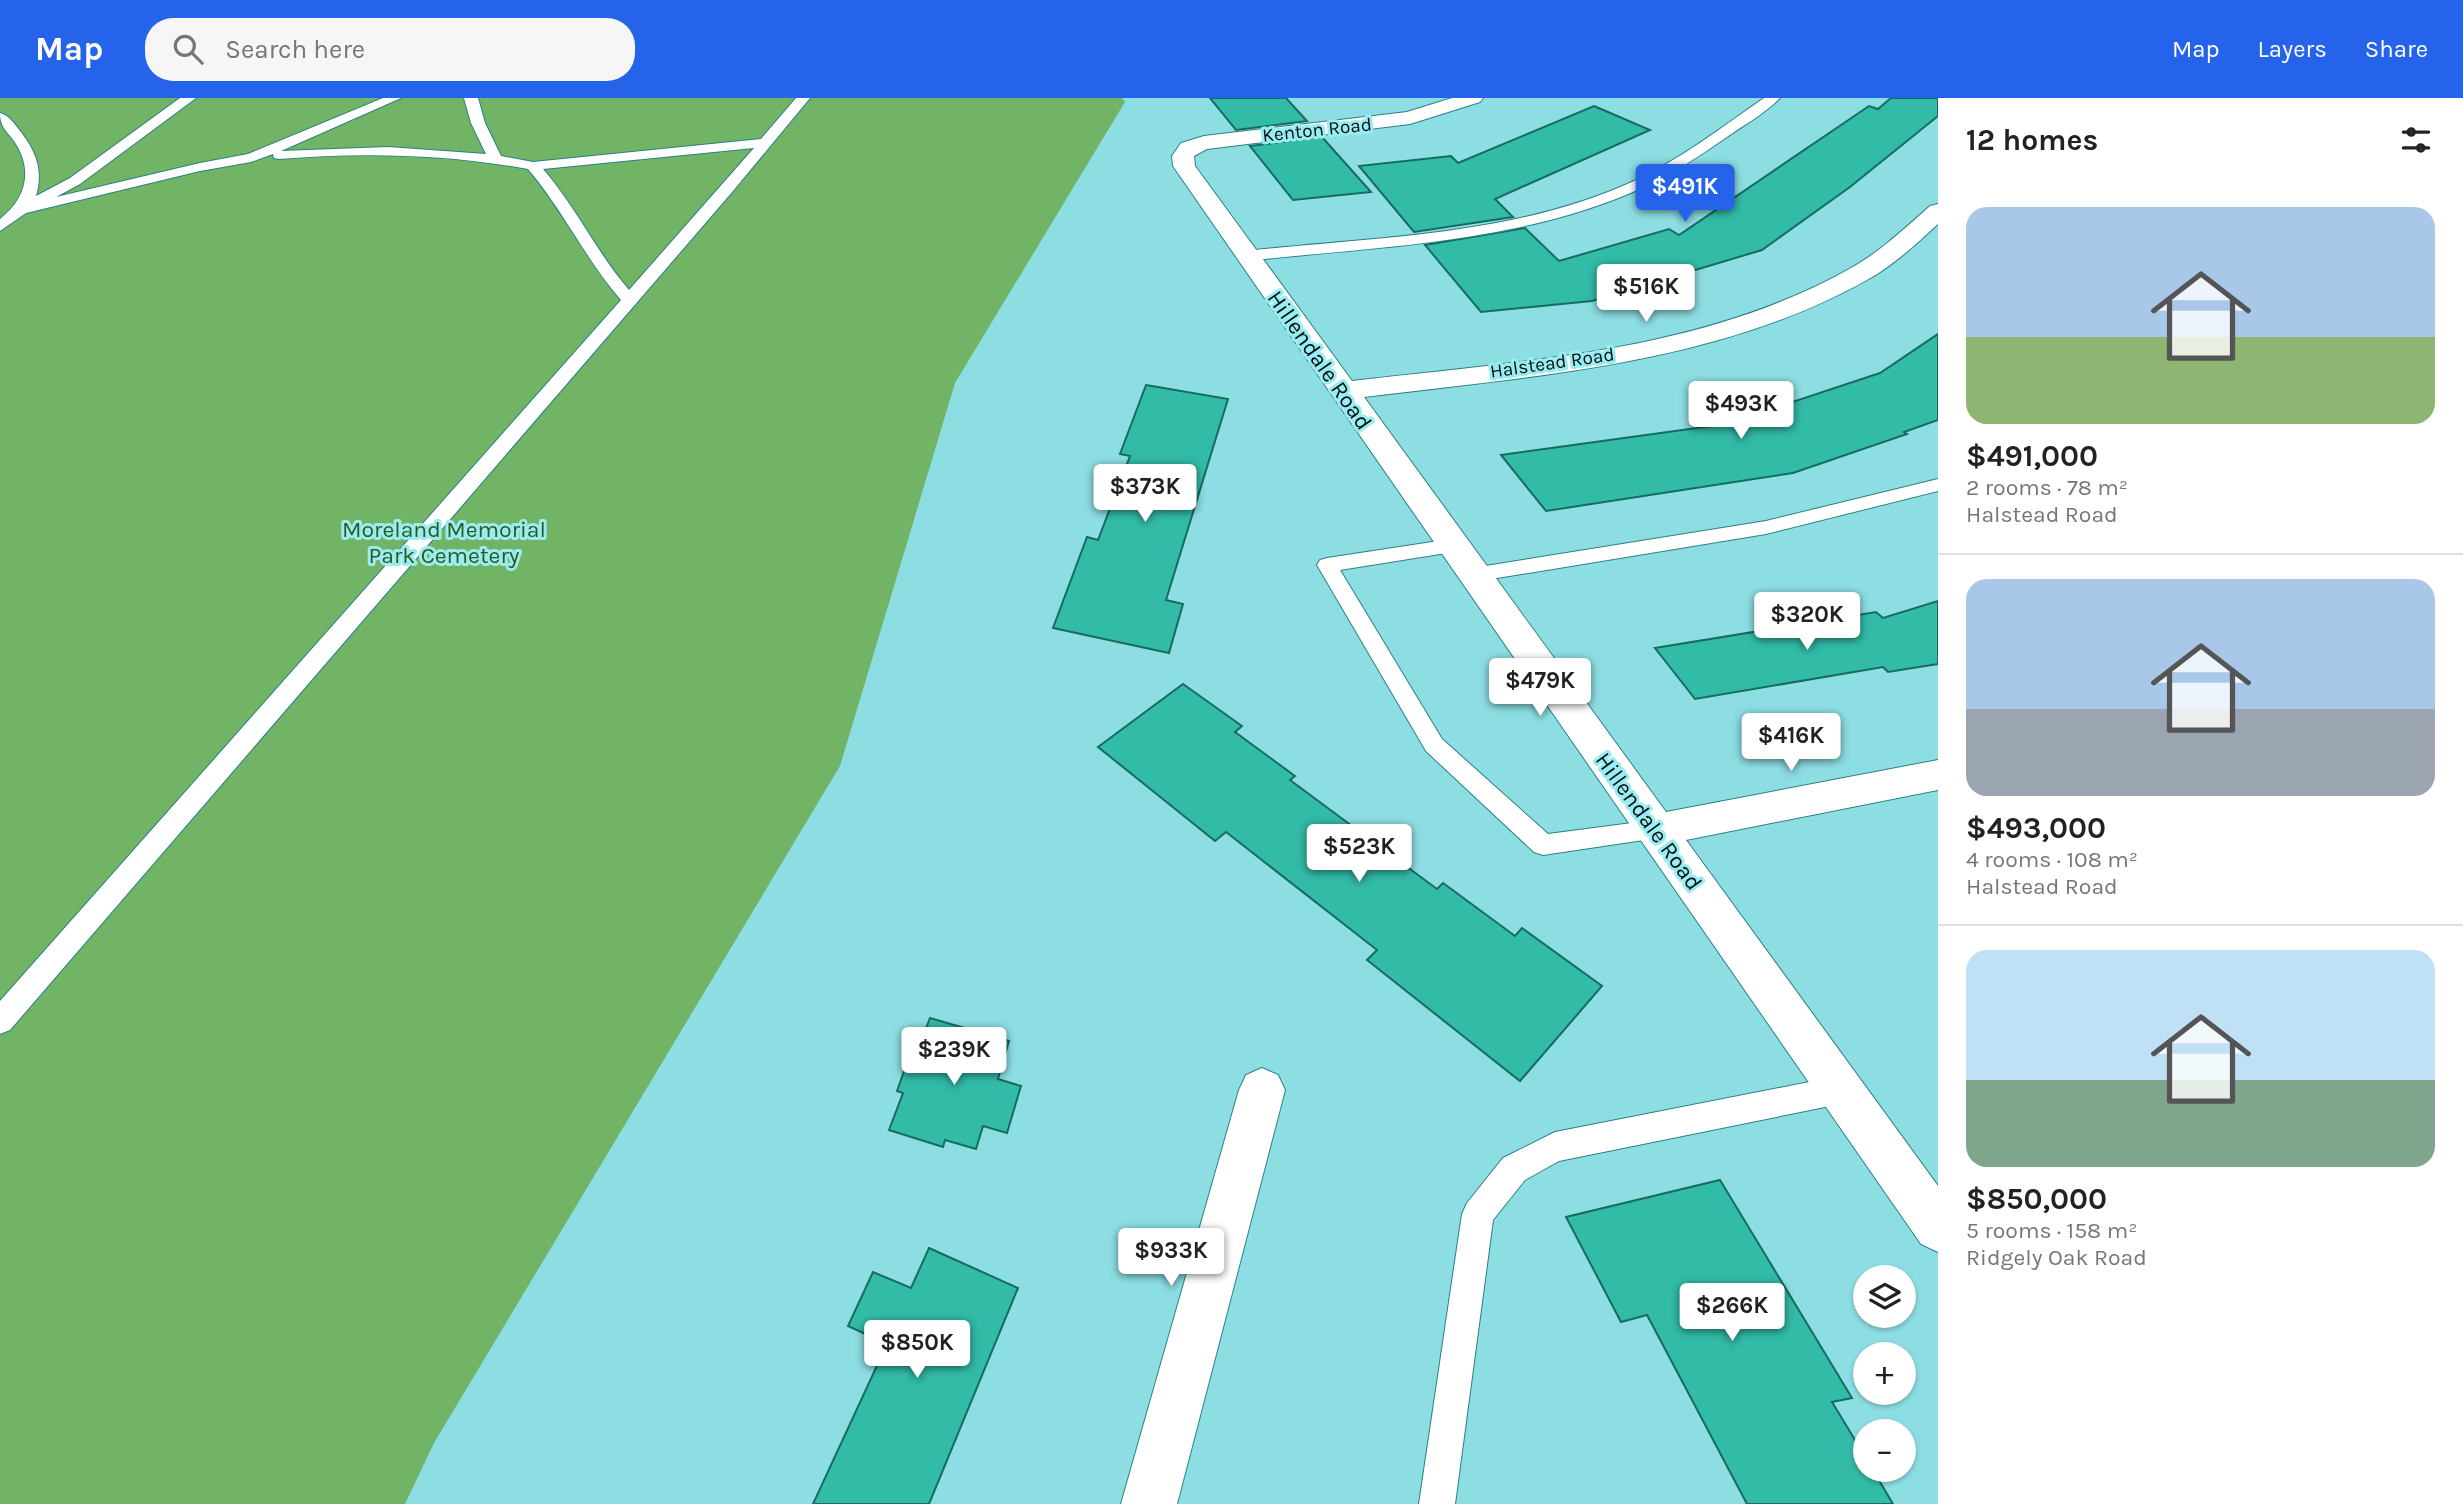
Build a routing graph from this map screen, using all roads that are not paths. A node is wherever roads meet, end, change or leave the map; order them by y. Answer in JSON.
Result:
{"nodes":[{"id":1,"x":189,"y":98,"type":"edge"},
{"id":2,"x":394,"y":98,"type":"edge"},
{"id":3,"x":471,"y":98,"type":"edge"},
{"id":4,"x":803,"y":98,"type":"edge"},
{"id":5,"x":1473,"y":98,"type":"edge"},
{"id":6,"x":1773,"y":98,"type":"edge"},
{"id":7,"x":0,"y":117,"type":"edge"},
{"id":8,"x":766,"y":143,"type":"junction"},
{"id":9,"x":251,"y":158,"type":"junction"},
{"id":10,"x":496,"y":159,"type":"junction"},
{"id":11,"x":533,"y":166,"type":"junction"},
{"id":12,"x":1189,"y":176,"type":"joint"},
{"id":13,"x":21,"y":210,"type":"junction"},
{"id":14,"x":1938,"y":211,"type":"edge"},
{"id":15,"x":0,"y":226,"type":"edge"},
{"id":16,"x":1246,"y":256,"type":"junction"},
{"id":17,"x":629,"y":300,"type":"junction"},
{"id":18,"x":1342,"y":391,"type":"junction"},
{"id":19,"x":1938,"y":485,"type":"edge"},
{"id":20,"x":1452,"y":546,"type":"junction"},
{"id":21,"x":1473,"y":575,"type":"junction"},
{"id":22,"x":1938,"y":775,"type":"edge"},
{"id":23,"x":1655,"y":830,"type":"junction"},
{"id":24,"x":0,"y":1021,"type":"edge"},
{"id":25,"x":1262,"y":1090,"type":"dead end"},
{"id":26,"x":1840,"y":1090,"type":"junction"},
{"id":27,"x":1922,"y":1183,"type":"edge"},
{"id":28,"x":1938,"y":1227,"type":"edge"},
{"id":29,"x":1149,"y":1504,"type":"edge"},
{"id":30,"x":1437,"y":1504,"type":"edge"}],
"edges":[{"from":1,"to":13,"type":"lane"},
{"from":2,"to":9,"type":"lane"},
{"from":3,"to":10,"type":"lane"},
{"from":4,"to":8,"type":"lane"},
{"from":5,"to":12,"type":"street","name":"Kenton Road"},
{"from":6,"to":16,"type":"lane"},
{"from":7,"to":13,"type":"lane"},
{"from":8,"to":11,"type":"lane"},
{"from":8,"to":17,"type":"lane"},
{"from":9,"to":10,"type":"lane"},
{"from":9,"to":13,"type":"lane"},
{"from":10,"to":11,"type":"lane"},
{"from":11,"to":17,"type":"lane"},
{"from":12,"to":16,"type":"street","name":"Hillendale Road"},
{"from":13,"to":15,"type":"lane"},
{"from":14,"to":18,"type":"street","name":"Halstead Road"},
{"from":16,"to":18,"type":"street","name":"Hillendale Road"},
{"from":17,"to":24,"type":"lane"},
{"from":18,"to":20,"type":"street","name":"Hillendale Road"},
{"from":19,"to":21,"type":"lane"},
{"from":20,"to":21,"type":"street","name":"Hillendale Road"},
{"from":20,"to":23,"type":"lane"},
{"from":21,"to":23,"type":"street","name":"Hillendale Road"},
{"from":22,"to":23,"type":"street"},
{"from":23,"to":26,"type":"street","name":"Hillendale Road"},
{"from":25,"to":29,"type":"street"},
{"from":26,"to":27,"type":"street","name":"Hillendale Road"},
{"from":26,"to":30,"type":"lane"},
{"from":27,"to":28,"type":"street","name":"Hillendale Road"}]}
